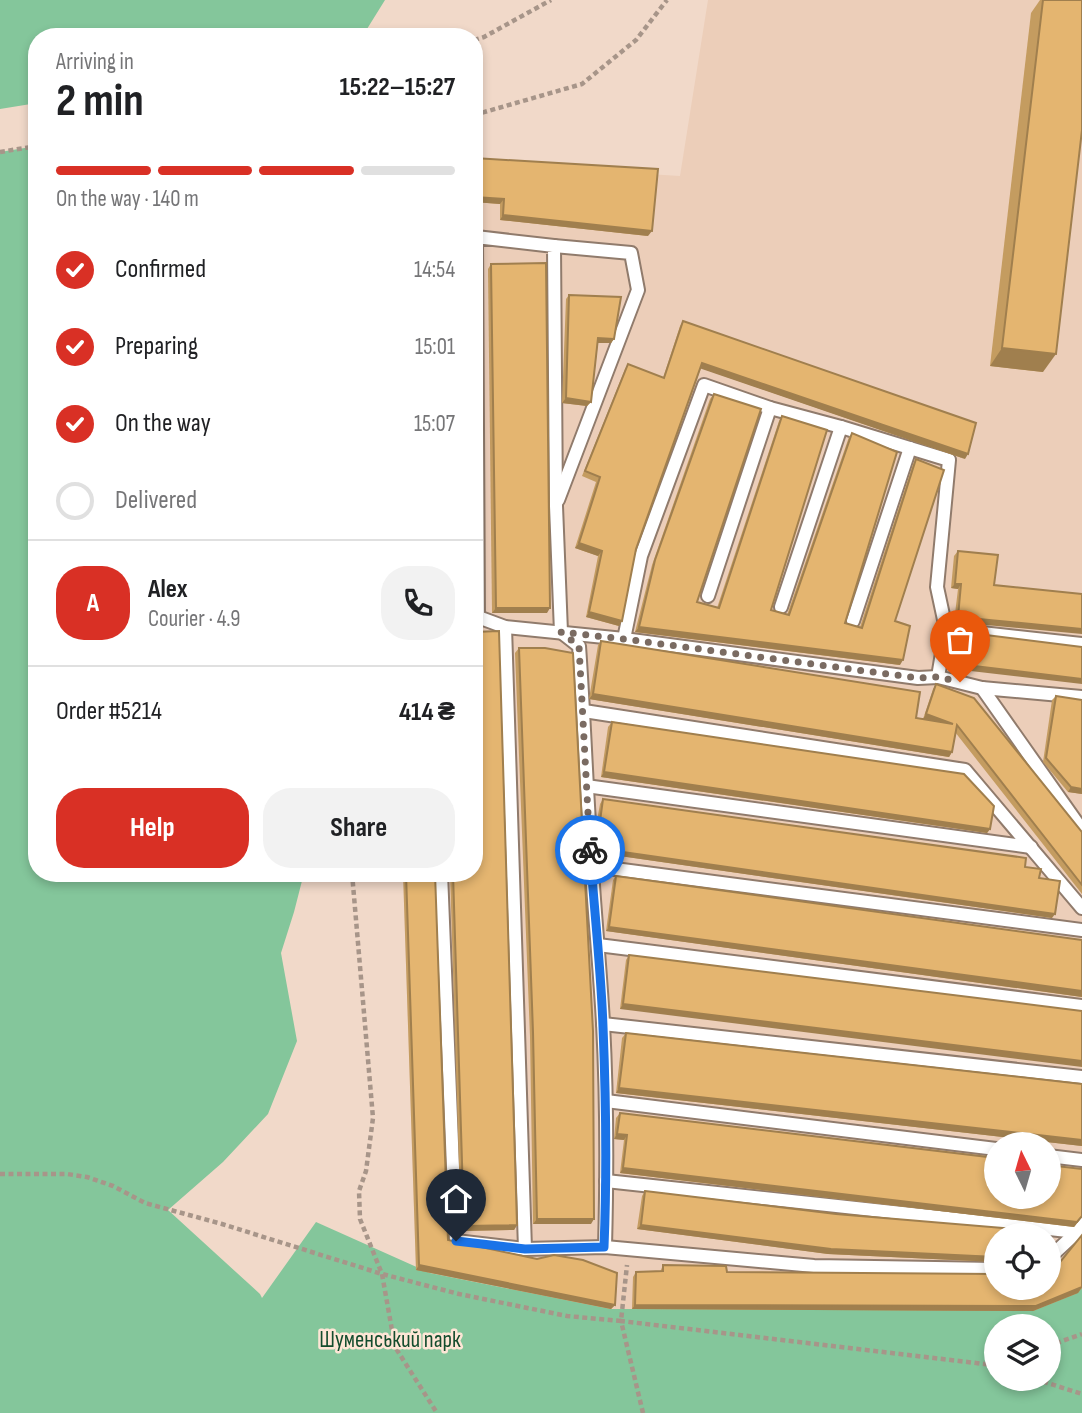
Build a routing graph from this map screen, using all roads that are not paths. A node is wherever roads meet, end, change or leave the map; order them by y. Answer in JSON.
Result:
{"nodes":[{"id":1,"x":483,"y":237,"type":"edge"},
{"id":2,"x":554,"y":246,"type":"junction"},
{"id":3,"x":770,"y":408,"type":"junction"},
{"id":4,"x":841,"y":427,"type":"junction"},
{"id":5,"x":909,"y":448,"type":"junction"},
{"id":6,"x":556,"y":506,"type":"junction"},
{"id":7,"x":708,"y":596,"type":"dead end"},
{"id":8,"x":781,"y":607,"type":"dead end"},
{"id":9,"x":483,"y":619,"type":"edge"},
{"id":10,"x":853,"y":621,"type":"dead end"},
{"id":11,"x":505,"y":627,"type":"junction"},
{"id":12,"x":946,"y":629,"type":"junction"},
{"id":13,"x":561,"y":632,"type":"junction"},
{"id":14,"x":624,"y":639,"type":"junction"},
{"id":15,"x":1082,"y":644,"type":"edge"},
{"id":16,"x":938,"y":677,"type":"junction"},
{"id":17,"x":982,"y":688,"type":"junction"},
{"id":18,"x":1082,"y":697,"type":"edge"},
{"id":19,"x":583,"y":711,"type":"junction"},
{"id":20,"x":586,"y":786,"type":"junction"},
{"id":21,"x":1082,"y":830,"type":"edge"},
{"id":22,"x":1031,"y":847,"type":"junction"},
{"id":23,"x":592,"y":866,"type":"junction"},
{"id":24,"x":441,"y":882,"type":"edge"},
{"id":25,"x":1082,"y":908,"type":"edge"},
{"id":26,"x":1082,"y":930,"type":"edge"},
{"id":27,"x":598,"y":945,"type":"junction"},
{"id":28,"x":1082,"y":1006,"type":"edge"},
{"id":29,"x":603,"y":1024,"type":"junction"},
{"id":30,"x":1082,"y":1077,"type":"edge"},
{"id":31,"x":606,"y":1101,"type":"junction"},
{"id":32,"x":984,"y":1148,"type":"edge"},
{"id":33,"x":1061,"y":1158,"type":"edge"},
{"id":34,"x":1082,"y":1160,"type":"edge"},
{"id":35,"x":606,"y":1181,"type":"junction"},
{"id":36,"x":1079,"y":1228,"type":"edge"},
{"id":37,"x":1061,"y":1246,"type":"edge"},
{"id":38,"x":604,"y":1247,"type":"junction"},
{"id":39,"x":525,"y":1249,"type":"junction"},
{"id":40,"x":984,"y":1269,"type":"edge"}],
"edges":[{"from":1,"to":2,"type":"lane"},
{"from":2,"to":6,"type":"lane"},
{"from":2,"to":6,"type":"lane"},
{"from":3,"to":4,"type":"lane"},
{"from":3,"to":7,"type":"lane"},
{"from":3,"to":14,"type":"lane"},
{"from":4,"to":5,"type":"lane"},
{"from":4,"to":8,"type":"lane"},
{"from":5,"to":10,"type":"lane"},
{"from":5,"to":12,"type":"lane"},
{"from":6,"to":13,"type":"lane"},
{"from":9,"to":11,"type":"lane"},
{"from":11,"to":13,"type":"lane"},
{"from":11,"to":39,"type":"lane"},
{"from":12,"to":15,"type":"lane"},
{"from":12,"to":16,"type":"lane"},
{"from":13,"to":14,"type":"lane"},
{"from":13,"to":19,"type":"lane"},
{"from":14,"to":16,"type":"lane"},
{"from":16,"to":17,"type":"lane"},
{"from":17,"to":18,"type":"lane"},
{"from":17,"to":21,"type":"lane"},
{"from":19,"to":20,"type":"lane"},
{"from":19,"to":22,"type":"lane"},
{"from":20,"to":22,"type":"lane"},
{"from":20,"to":23,"type":"lane"},
{"from":22,"to":25,"type":"lane"},
{"from":23,"to":26,"type":"lane"},
{"from":23,"to":27,"type":"lane"},
{"from":24,"to":39,"type":"lane"},
{"from":27,"to":28,"type":"lane"},
{"from":27,"to":29,"type":"lane"},
{"from":29,"to":30,"type":"lane"},
{"from":29,"to":31,"type":"lane"},
{"from":31,"to":32,"type":"lane"},
{"from":31,"to":35,"type":"lane"},
{"from":33,"to":34,"type":"lane"},
{"from":35,"to":36,"type":"lane"},
{"from":35,"to":38,"type":"lane"},
{"from":36,"to":37,"type":"lane"},
{"from":38,"to":39,"type":"lane"},
{"from":38,"to":40,"type":"lane"}]}
